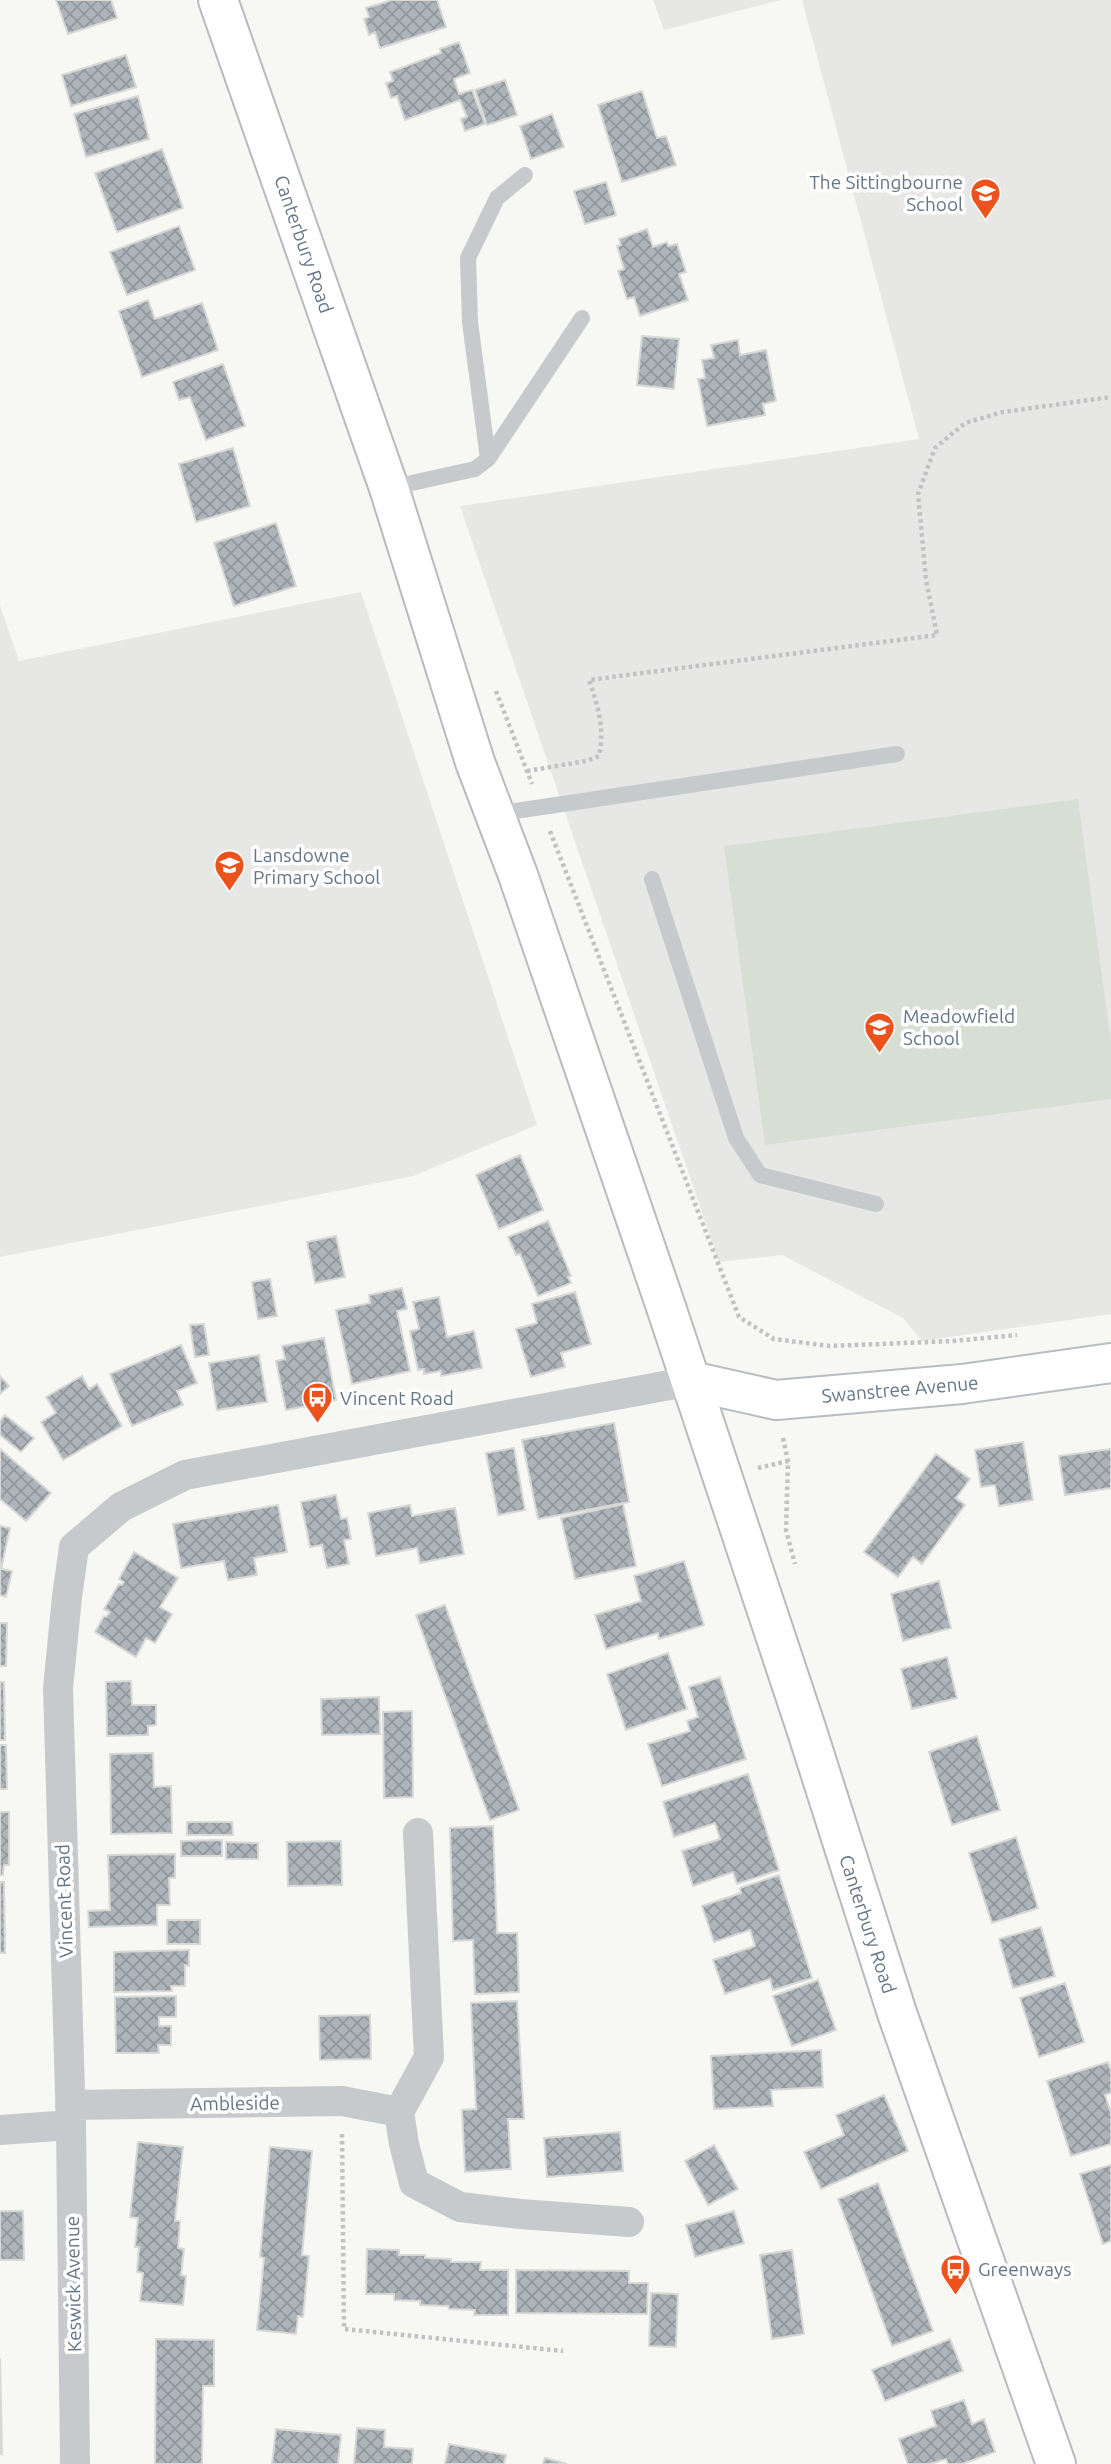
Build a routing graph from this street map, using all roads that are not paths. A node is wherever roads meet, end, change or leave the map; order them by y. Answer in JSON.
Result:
{"nodes":[{"id":1,"x":218,"y":0,"type":"edge"},
{"id":2,"x":525,"y":174,"type":"dead end"},
{"id":3,"x":582,"y":318,"type":"dead end"},
{"id":4,"x":488,"y":459,"type":"junction"},
{"id":5,"x":389,"y":488,"type":"junction"},
{"id":6,"x":897,"y":754,"type":"dead end"},
{"id":7,"x":496,"y":814,"type":"junction"},
{"id":8,"x":652,"y":879,"type":"dead end"},
{"id":9,"x":876,"y":1204,"type":"dead end"},
{"id":10,"x":1111,"y":1363,"type":"edge"},
{"id":11,"x":691,"y":1381,"type":"junction"},
{"id":12,"x":418,"y":1833,"type":"dead end"},
{"id":13,"x":400,"y":2112,"type":"junction"},
{"id":14,"x":71,"y":2115,"type":"junction"},
{"id":15,"x":0,"y":2130,"type":"edge"},
{"id":16,"x":629,"y":2222,"type":"dead end"},
{"id":17,"x":75,"y":2464,"type":"edge"},
{"id":18,"x":1056,"y":2464,"type":"edge"}],
"edges":[{"from":1,"to":5,"type":"main road","name":"Canterbury Road"},
{"from":2,"to":4,"type":"lane"},
{"from":3,"to":4,"type":"lane"},
{"from":4,"to":5,"type":"lane"},
{"from":5,"to":7,"type":"main road","name":"Canterbury Road"},
{"from":6,"to":7,"type":"lane"},
{"from":7,"to":11,"type":"main road","name":"Canterbury Road"},
{"from":8,"to":9,"type":"lane"},
{"from":10,"to":11,"type":"main road","name":"Swanstree Avenue"},
{"from":11,"to":14,"type":"street","name":"Vincent Road"},
{"from":11,"to":18,"type":"main road","name":"Canterbury Road"},
{"from":12,"to":13,"type":"street"},
{"from":13,"to":14,"type":"street","name":"Ambleside"},
{"from":13,"to":16,"type":"street"},
{"from":14,"to":15,"type":"street","name":"Ambleside"},
{"from":14,"to":17,"type":"street","name":"Keswick Avenue"}]}
